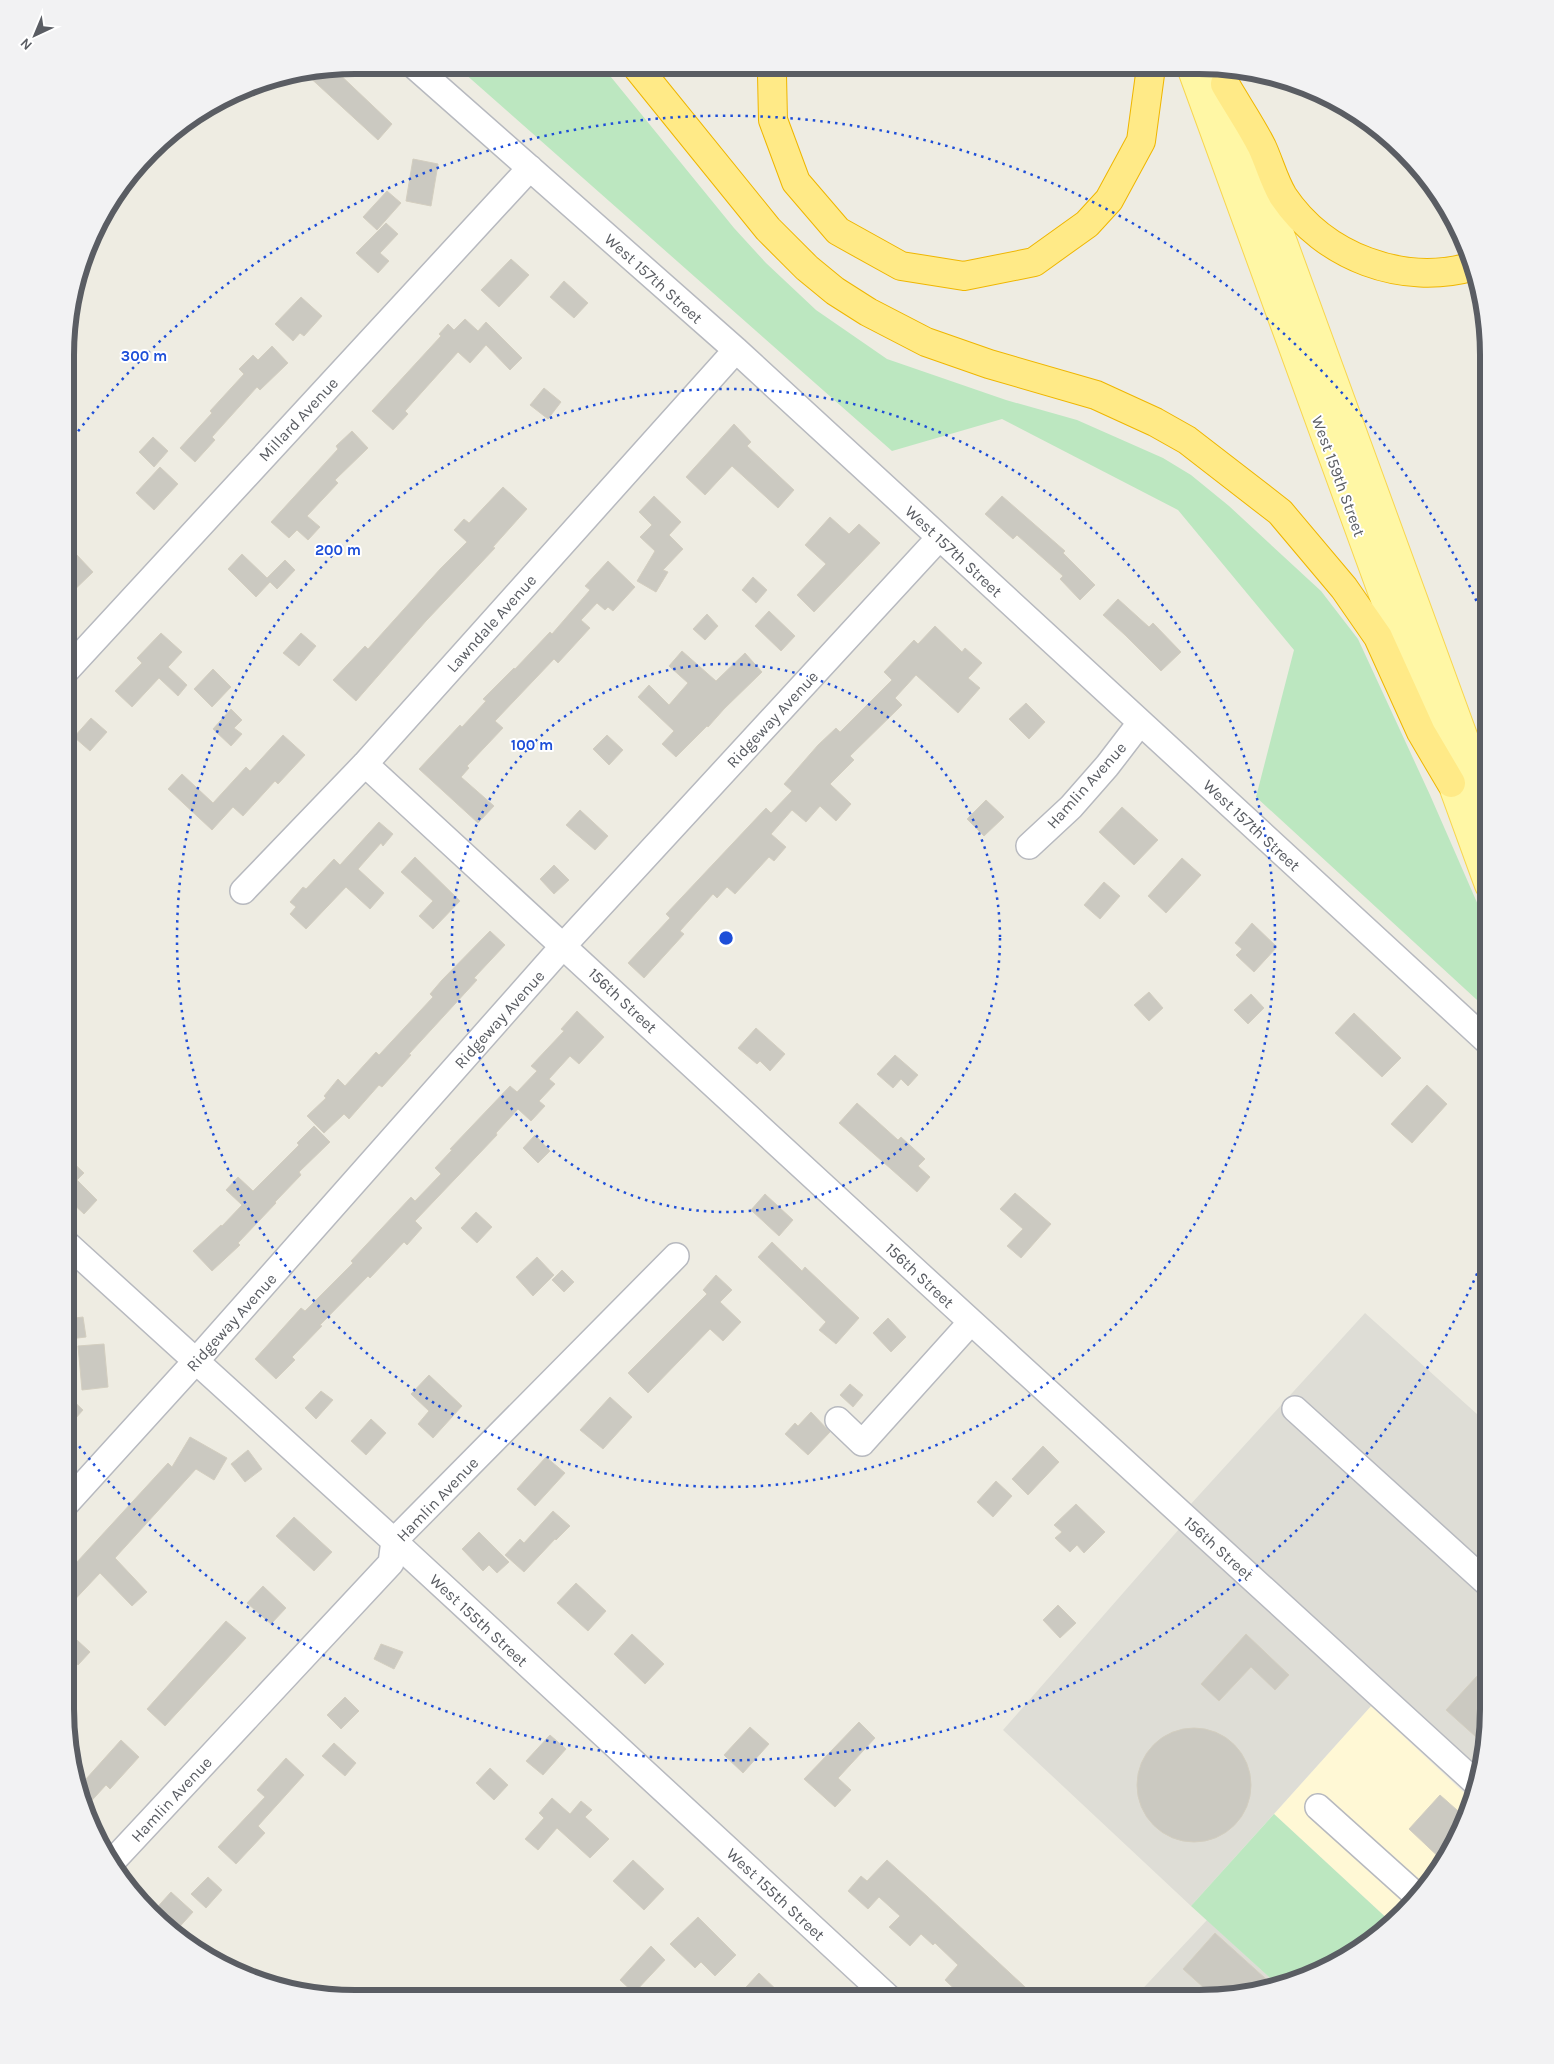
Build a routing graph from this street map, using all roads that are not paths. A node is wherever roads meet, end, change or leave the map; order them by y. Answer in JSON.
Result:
{"nodes":[{"id":1,"x":423,"y":74,"type":"edge"},
{"id":2,"x":642,"y":74,"type":"edge"},
{"id":3,"x":772,"y":74,"type":"edge"},
{"id":4,"x":1150,"y":74,"type":"edge"},
{"id":5,"x":1194,"y":74,"type":"edge"},
{"id":6,"x":1222,"y":76,"type":"edge"},
{"id":7,"x":530,"y":168,"type":"junction"},
{"id":8,"x":1466,"y":268,"type":"edge"},
{"id":9,"x":736,"y":350,"type":"junction"},
{"id":10,"x":939,"y":538,"type":"junction"},
{"id":11,"x":74,"y":662,"type":"edge"},
{"id":12,"x":1140,"y":723,"type":"junction"},
{"id":13,"x":365,"y":764,"type":"junction"},
{"id":14,"x":1480,"y":782,"type":"edge"},
{"id":15,"x":1451,"y":783,"type":"junction"},
{"id":16,"x":1029,"y":846,"type":"dead end"},
{"id":17,"x":1480,"y":861,"type":"edge"},
{"id":18,"x":243,"y":891,"type":"dead end"},
{"id":19,"x":564,"y":945,"type":"junction"},
{"id":20,"x":1480,"y":1035,"type":"edge"},
{"id":21,"x":74,"y":1250,"type":"edge"},
{"id":22,"x":676,"y":1256,"type":"dead end"},
{"id":23,"x":972,"y":1322,"type":"junction"},
{"id":24,"x":195,"y":1362,"type":"junction"},
{"id":25,"x":1295,"y":1409,"type":"dead end"},
{"id":26,"x":838,"y":1420,"type":"dead end"},
{"id":27,"x":74,"y":1494,"type":"edge"},
{"id":28,"x":394,"y":1542,"type":"junction"},
{"id":29,"x":1480,"y":1577,"type":"edge"},
{"id":30,"x":1472,"y":1779,"type":"edge"},
{"id":31,"x":1318,"y":1807,"type":"dead end"},
{"id":32,"x":116,"y":1858,"type":"edge"},
{"id":33,"x":1412,"y":1892,"type":"edge"},
{"id":34,"x":880,"y":1990,"type":"edge"}],
"edges":[{"from":1,"to":7,"type":"street","name":"West 157th Street"},
{"from":2,"to":15,"type":"highway"},
{"from":3,"to":4,"type":"highway"},
{"from":5,"to":15,"type":"main road","name":"West 159th Street"},
{"from":6,"to":8,"type":"highway"},
{"from":6,"to":14,"type":"main road","name":"West 159th Street"},
{"from":7,"to":9,"type":"street","name":"West 157th Street"},
{"from":7,"to":11,"type":"street","name":"Millard Avenue"},
{"from":9,"to":10,"type":"street","name":"West 157th Street"},
{"from":9,"to":13,"type":"street","name":"Lawndale Avenue"},
{"from":10,"to":12,"type":"street","name":"West 157th Street"},
{"from":10,"to":19,"type":"street","name":"Ridgeway Avenue"},
{"from":12,"to":16,"type":"street","name":"Hamlin Avenue"},
{"from":12,"to":20,"type":"street","name":"West 157th Street"},
{"from":13,"to":18,"type":"street","name":"Lawndale Avenue"},
{"from":13,"to":19,"type":"street","name":"156th Street"},
{"from":15,"to":17,"type":"main road","name":"West 159th Street"},
{"from":19,"to":23,"type":"street","name":"156th Street"},
{"from":19,"to":24,"type":"street","name":"Ridgeway Avenue"},
{"from":21,"to":24,"type":"street","name":"West 155th Street"},
{"from":22,"to":28,"type":"street","name":"Hamlin Avenue"},
{"from":23,"to":26,"type":"street"},
{"from":23,"to":30,"type":"street","name":"156th Street"},
{"from":24,"to":27,"type":"street","name":"Ridgeway Avenue"},
{"from":24,"to":28,"type":"street","name":"West 155th Street"},
{"from":25,"to":29,"type":"street"},
{"from":28,"to":32,"type":"street","name":"Hamlin Avenue"},
{"from":28,"to":34,"type":"street","name":"West 155th Street"},
{"from":31,"to":33,"type":"street"}]}
